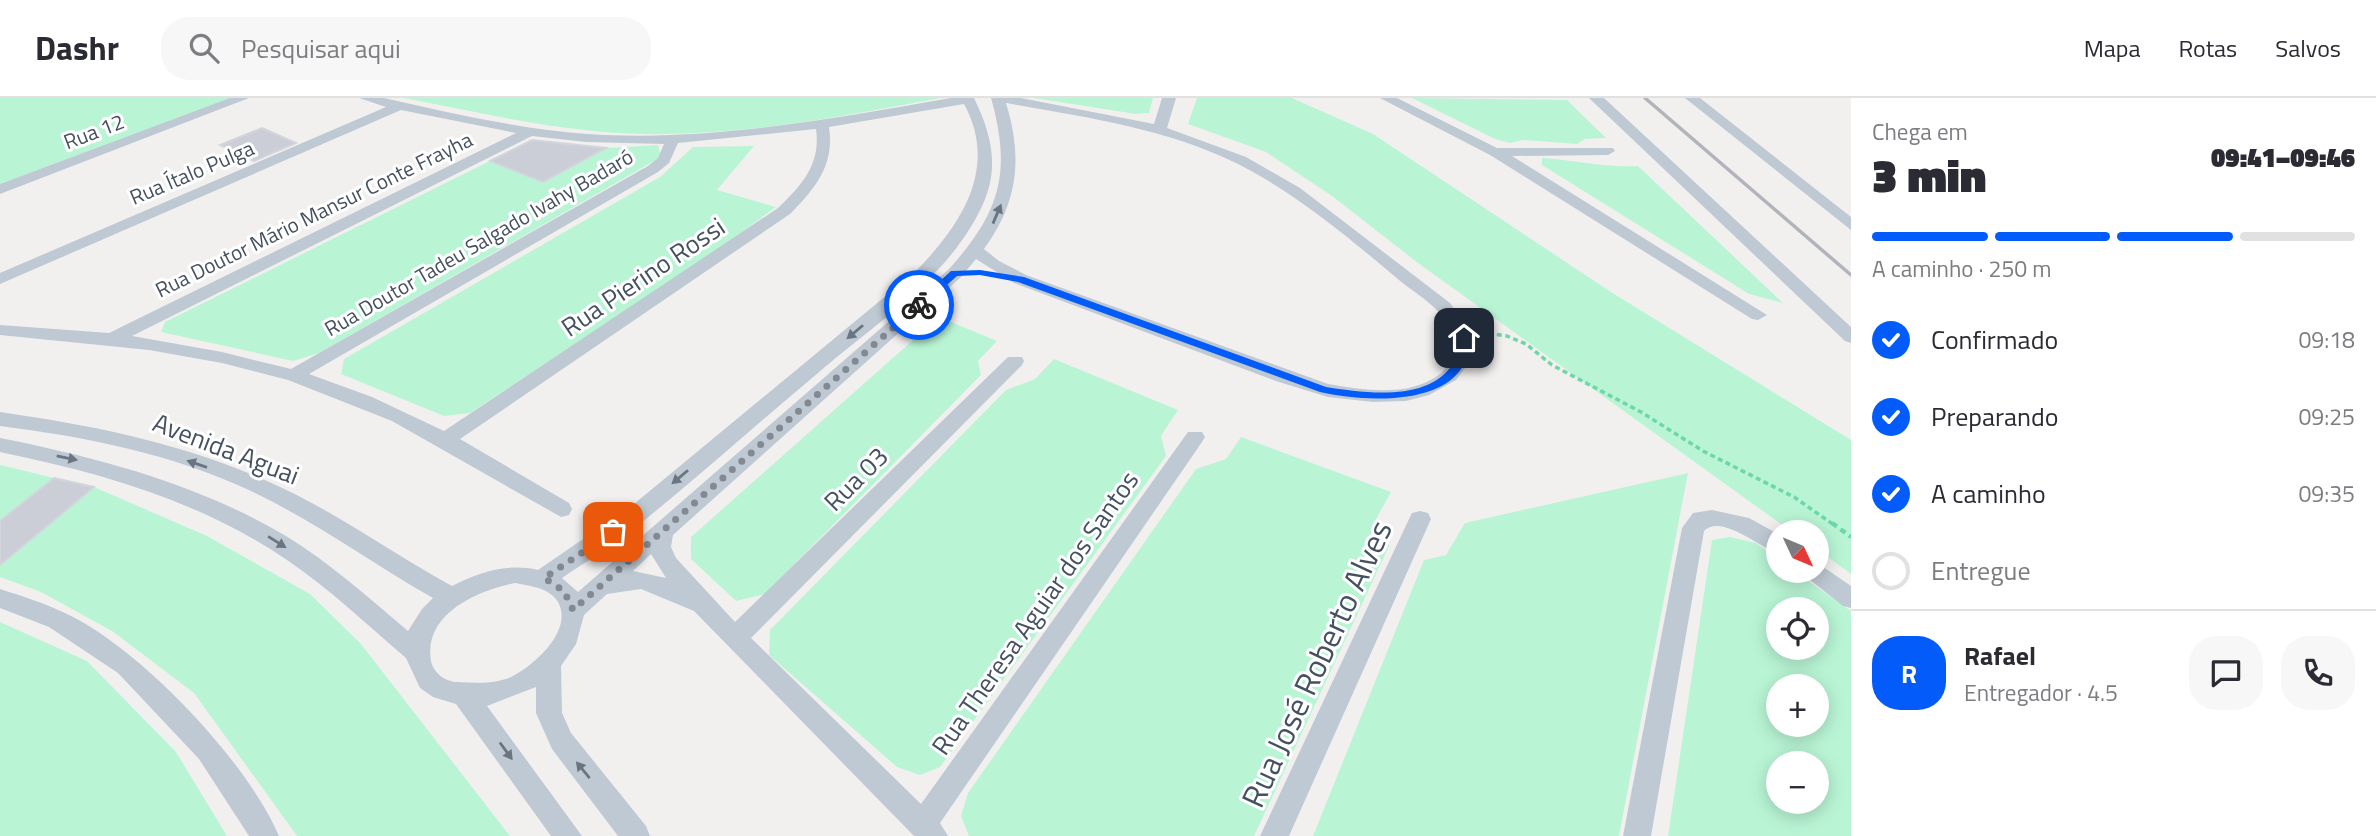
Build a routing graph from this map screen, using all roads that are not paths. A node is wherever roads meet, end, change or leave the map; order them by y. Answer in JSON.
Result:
{"nodes":[{"id":1,"x":242,"y":98,"type":"edge"},
{"id":2,"x":366,"y":98,"type":"edge"},
{"id":3,"x":967,"y":98,"type":"edge"},
{"id":4,"x":998,"y":98,"type":"edge"},
{"id":5,"x":1168,"y":98,"type":"edge"},
{"id":6,"x":1387,"y":98,"type":"edge"},
{"id":7,"x":1596,"y":98,"type":"edge"},
{"id":8,"x":1692,"y":98,"type":"edge"},
{"id":9,"x":401,"y":105,"type":"junction"},
{"id":10,"x":1064,"y":110,"type":"junction"},
{"id":11,"x":1004,"y":118,"type":"junction"},
{"id":12,"x":822,"y":124,"type":"junction"},
{"id":13,"x":1160,"y":129,"type":"junction"},
{"id":14,"x":531,"y":131,"type":"junction"},
{"id":15,"x":673,"y":139,"type":"junction"},
{"id":16,"x":1608,"y":151,"type":"dead end"},
{"id":17,"x":1495,"y":152,"type":"junction"},
{"id":18,"x":0,"y":189,"type":"edge"},
{"id":19,"x":1851,"y":225,"type":"edge"},
{"id":20,"x":976,"y":251,"type":"junction"},
{"id":21,"x":954,"y":273,"type":"junction"},
{"id":22,"x":0,"y":279,"type":"edge"},
{"id":23,"x":1020,"y":279,"type":"junction"},
{"id":24,"x":1758,"y":315,"type":"dead end"},
{"id":25,"x":0,"y":331,"type":"edge"},
{"id":26,"x":116,"y":337,"type":"junction"},
{"id":27,"x":1851,"y":337,"type":"edge"},
{"id":28,"x":1015,"y":360,"type":"dead end"},
{"id":29,"x":294,"y":375,"type":"junction"},
{"id":30,"x":0,"y":419,"type":"edge"},
{"id":31,"x":1195,"y":437,"type":"dead end"},
{"id":32,"x":445,"y":440,"type":"junction"},
{"id":33,"x":0,"y":445,"type":"edge"},
{"id":34,"x":561,"y":509,"type":"dead end"},
{"id":35,"x":1420,"y":519,"type":"dead end"},
{"id":36,"x":662,"y":535,"type":"junction"},
{"id":37,"x":1766,"y":538,"type":"edge"},
{"id":38,"x":544,"y":578,"type":"junction"},
{"id":39,"x":1829,"y":582,"type":"edge"},
{"id":40,"x":597,"y":588,"type":"junction"},
{"id":41,"x":451,"y":597,"type":"junction"},
{"id":42,"x":0,"y":598,"type":"edge"},
{"id":43,"x":1851,"y":599,"type":"edge"},
{"id":44,"x":705,"y":608,"type":"junction"},
{"id":45,"x":573,"y":610,"type":"junction"},
{"id":46,"x":736,"y":637,"type":"junction"},
{"id":47,"x":417,"y":653,"type":"junction"},
{"id":48,"x":548,"y":666,"type":"junction"},
{"id":49,"x":466,"y":696,"type":"junction"},
{"id":50,"x":928,"y":830,"type":"edge"},
{"id":51,"x":265,"y":836,"type":"edge"},
{"id":52,"x":568,"y":836,"type":"edge"},
{"id":53,"x":636,"y":836,"type":"edge"},
{"id":54,"x":1274,"y":836,"type":"edge"},
{"id":55,"x":1637,"y":836,"type":"edge"}],
"edges":[{"from":1,"to":18,"type":"street","name":"Rua 12"},
{"from":2,"to":9,"type":"street"},
{"from":3,"to":12,"type":"street"},
{"from":3,"to":38,"type":"street","one_way":true},
{"from":4,"to":10,"type":"street"},
{"from":4,"to":11,"type":"street"},
{"from":5,"to":13,"type":"street"},
{"from":6,"to":17,"type":"street"},
{"from":7,"to":27,"type":"street"},
{"from":8,"to":19,"type":"street"},
{"from":9,"to":14,"type":"street"},
{"from":9,"to":22,"type":"street","name":"Rua Ítalo Pulga"},
{"from":10,"to":11,"type":"street"},
{"from":10,"to":13,"type":"street"},
{"from":20,"to":11,"type":"street","one_way":true},
{"from":12,"to":15,"type":"street"},
{"from":12,"to":32,"type":"street","name":"Rua Pierino Rossi"},
{"from":13,"to":23,"type":"street"},
{"from":14,"to":15,"type":"street"},
{"from":14,"to":26,"type":"street","name":"Rua Doutor Mário Mansur Conte Frayha"},
{"from":15,"to":29,"type":"street","name":"Rua Doutor Tadeu Salgado Ivahy Badaró"},
{"from":16,"to":17,"type":"street"},
{"from":17,"to":24,"type":"street"},
{"from":20,"to":21,"type":"street"},
{"from":20,"to":23,"type":"street"},
{"from":21,"to":23,"type":"street"},
{"from":21,"to":36,"type":"street"},
{"from":25,"to":26,"type":"street"},
{"from":26,"to":29,"type":"street"},
{"from":28,"to":46,"type":"street","name":"Rua 03"},
{"from":29,"to":32,"type":"street"},
{"from":41,"to":30,"type":"street","name":"Avenida Aguai","one_way":true},
{"from":31,"to":50,"type":"street","name":"Rua Theresa Aguiar dos Santos"},
{"from":32,"to":34,"type":"street"},
{"from":33,"to":47,"type":"street","one_way":true},
{"from":35,"to":54,"type":"street","name":"Rua José Roberto Alves"},
{"from":36,"to":40,"type":"street"},
{"from":36,"to":44,"type":"street"},
{"from":37,"to":55,"type":"street"},
{"from":38,"to":41,"type":"street"},
{"from":38,"to":45,"type":"street"},
{"from":39,"to":43,"type":"street"},
{"from":40,"to":44,"type":"street"},
{"from":40,"to":45,"type":"street"},
{"from":41,"to":47,"type":"street"},
{"from":42,"to":51,"type":"street"},
{"from":44,"to":46,"type":"street"},
{"from":45,"to":48,"type":"street"},
{"from":46,"to":50,"type":"street"},
{"from":47,"to":49,"type":"street"},
{"from":48,"to":49,"type":"street"},
{"from":53,"to":48,"type":"street","one_way":true},
{"from":49,"to":52,"type":"street","one_way":true}]}
